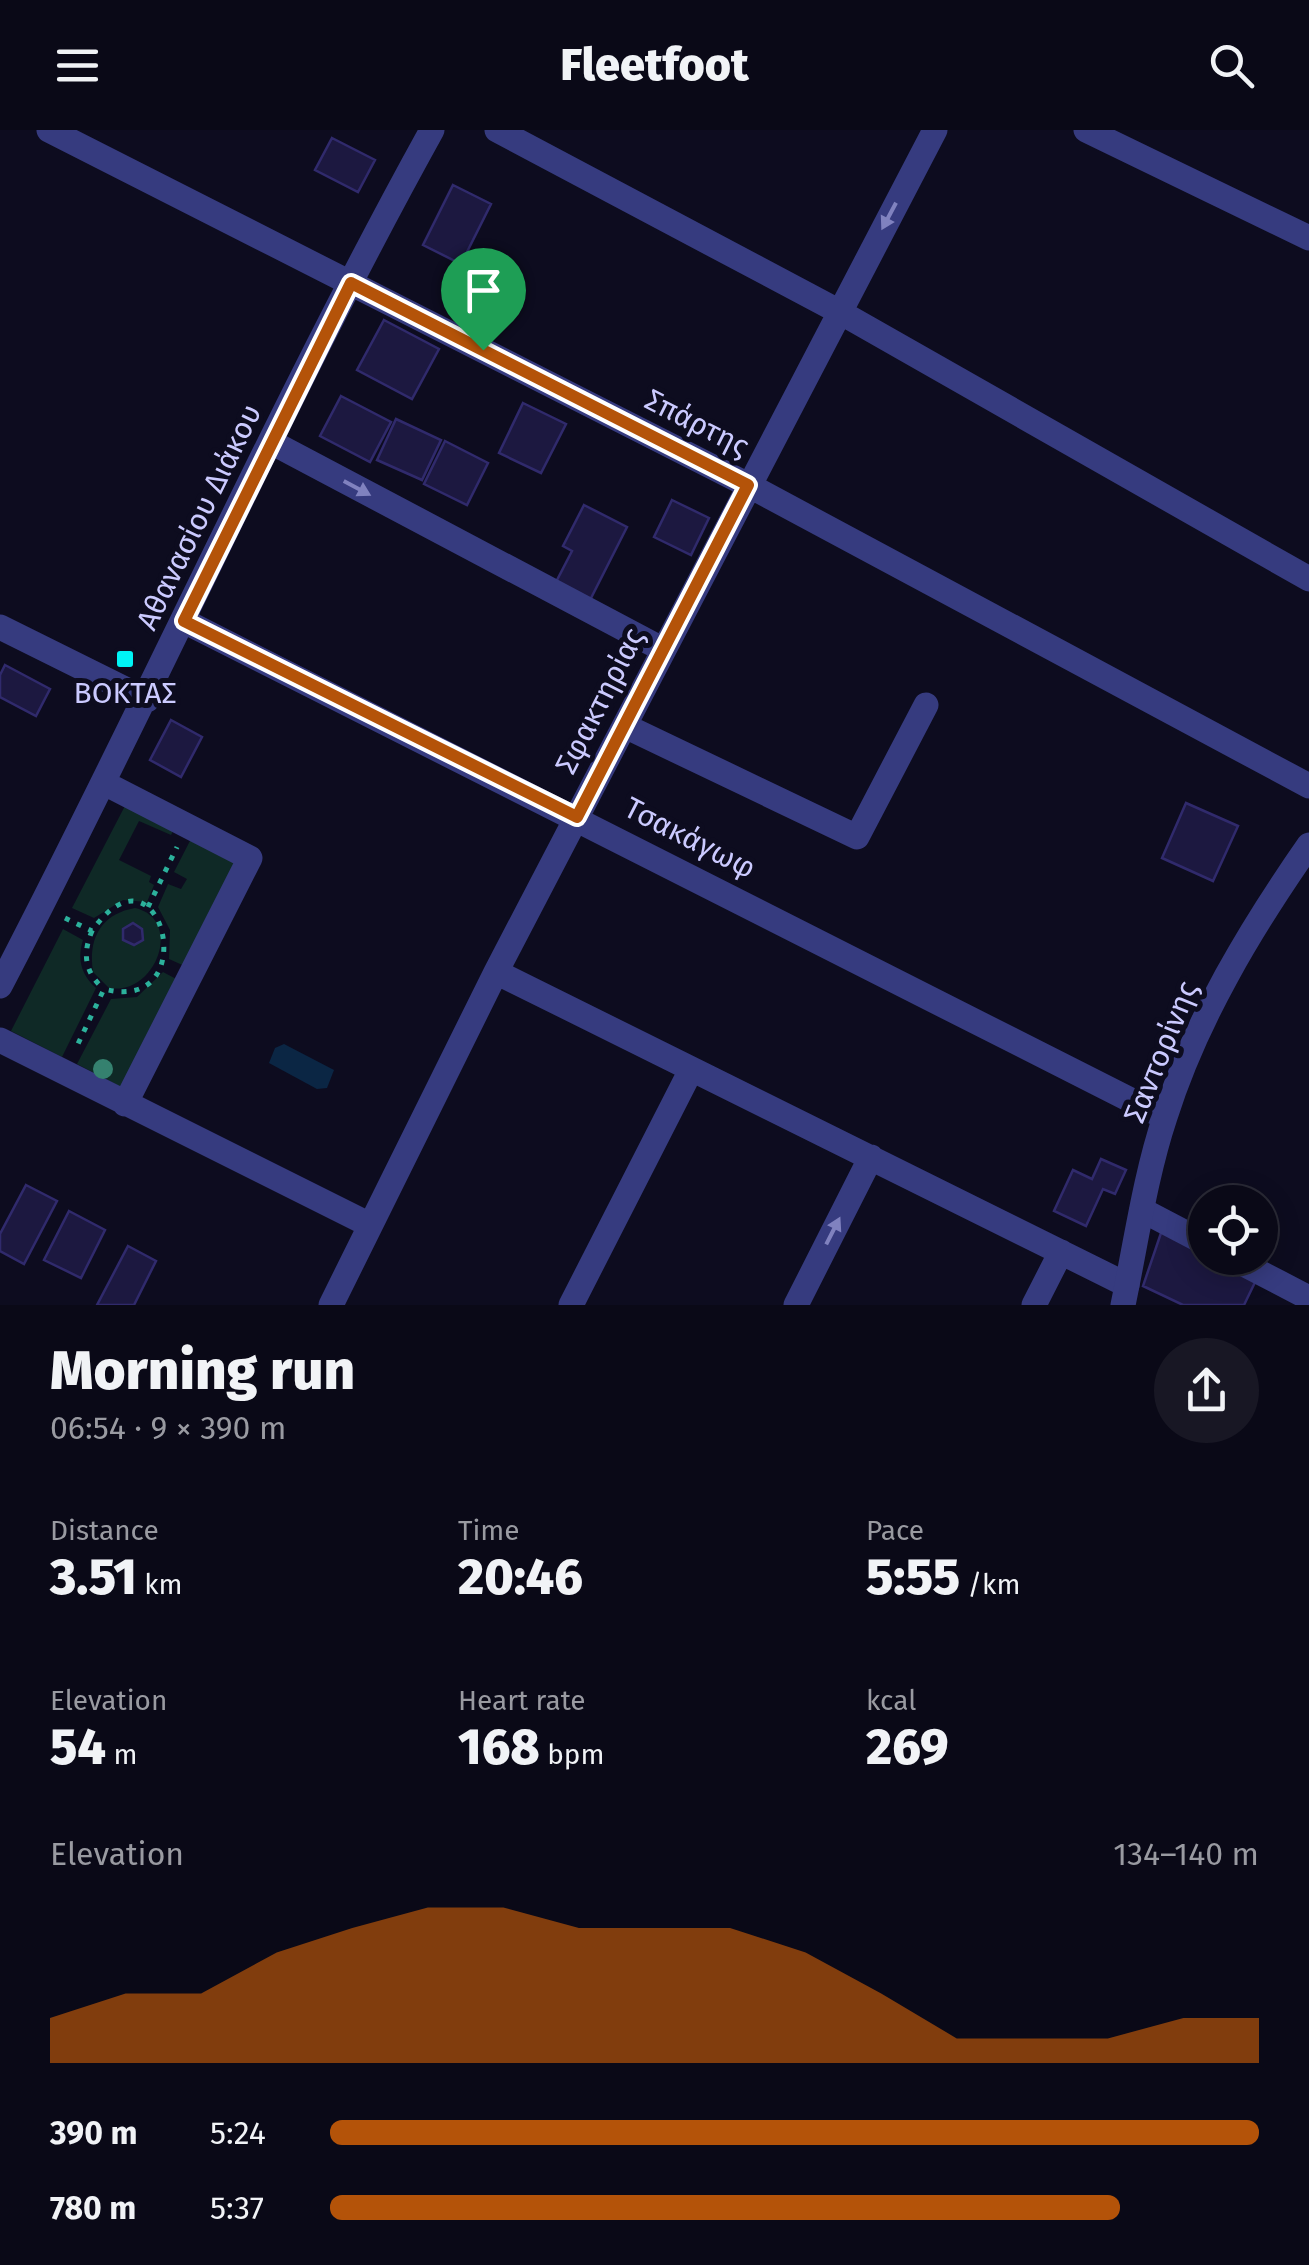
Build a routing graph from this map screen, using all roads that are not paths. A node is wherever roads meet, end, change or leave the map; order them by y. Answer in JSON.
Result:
{"nodes":[{"id":1,"x":49,"y":130,"type":"edge"},
{"id":2,"x":432,"y":130,"type":"edge"},
{"id":3,"x":497,"y":130,"type":"edge"},
{"id":4,"x":1086,"y":130,"type":"edge"},
{"id":5,"x":928,"y":132,"type":"edge"},
{"id":6,"x":82,"y":137,"type":"edge"},
{"id":7,"x":1309,"y":238,"type":"edge"},
{"id":8,"x":351,"y":283,"type":"junction"},
{"id":9,"x":838,"y":311,"type":"junction"},
{"id":10,"x":271,"y":442,"type":"junction"},
{"id":11,"x":748,"y":485,"type":"junction"},
{"id":12,"x":1309,"y":579,"type":"edge"},
{"id":13,"x":184,"y":621,"type":"junction"},
{"id":14,"x":0,"y":627,"type":"edge"},
{"id":15,"x":662,"y":649,"type":"junction"},
{"id":16,"x":147,"y":700,"type":"junction"},
{"id":17,"x":926,"y":705,"type":"dead end"},
{"id":18,"x":625,"y":726,"type":"junction"},
{"id":19,"x":106,"y":784,"type":"junction"},
{"id":20,"x":1309,"y":786,"type":"edge"},
{"id":21,"x":577,"y":817,"type":"junction"},
{"id":22,"x":1309,"y":844,"type":"edge"},
{"id":23,"x":496,"y":972,"type":"junction"},
{"id":24,"x":0,"y":986,"type":"edge"},
{"id":25,"x":0,"y":1040,"type":"edge"},
{"id":26,"x":692,"y":1070,"type":"junction"},
{"id":27,"x":125,"y":1104,"type":"junction"},
{"id":28,"x":1164,"y":1117,"type":"junction"},
{"id":29,"x":871,"y":1158,"type":"junction"},
{"id":30,"x":1142,"y":1210,"type":"junction"},
{"id":31,"x":370,"y":1225,"type":"junction"},
{"id":32,"x":1188,"y":1234,"type":"edge"},
{"id":33,"x":1061,"y":1252,"type":"junction"},
{"id":34,"x":1265,"y":1275,"type":"edge"},
{"id":35,"x":1125,"y":1295,"type":"edge"},
{"id":36,"x":1309,"y":1298,"type":"edge"},
{"id":37,"x":331,"y":1305,"type":"edge"},
{"id":38,"x":571,"y":1305,"type":"edge"},
{"id":39,"x":796,"y":1305,"type":"edge"},
{"id":40,"x":1034,"y":1305,"type":"edge"}],
"edges":[{"from":1,"to":6,"type":"street","name":"Σπάρτης"},
{"from":2,"to":8,"type":"street","name":"Αθανασίου Διάκου"},
{"from":3,"to":9,"type":"street"},
{"from":4,"to":7,"type":"street"},
{"from":5,"to":9,"type":"street","name":"Σφακτηρίας","one_way":true},
{"from":6,"to":8,"type":"street","name":"Σπάρτης"},
{"from":8,"to":10,"type":"street","name":"Αθανασίου Διάκου"},
{"from":8,"to":11,"type":"street","name":"Σπάρτης"},
{"from":9,"to":11,"type":"street","name":"Σφακτηρίας"},
{"from":9,"to":12,"type":"street"},
{"from":10,"to":13,"type":"street","name":"Αθανασίου Διάκου"},
{"from":10,"to":15,"type":"street","one_way":true},
{"from":11,"to":15,"type":"street","name":"Σφακτηρίας"},
{"from":11,"to":20,"type":"street","name":"Σπάρτης"},
{"from":13,"to":16,"type":"street","name":"Αθανασίου Διάκου"},
{"from":13,"to":21,"type":"street","name":"Τσακάγωφ"},
{"from":14,"to":16,"type":"street"},
{"from":15,"to":18,"type":"street","name":"Σφακτηρίας"},
{"from":16,"to":19,"type":"street","name":"Αθανασίου Διάκου"},
{"from":17,"to":18,"type":"street"},
{"from":18,"to":21,"type":"street","name":"Σφακτηρίας"},
{"from":19,"to":24,"type":"street","name":"Αθανασίου Διάκου"},
{"from":19,"to":27,"type":"street"},
{"from":21,"to":23,"type":"street","name":"Σφακτηρίας"},
{"from":21,"to":28,"type":"street","name":"Τσακάγωφ"},
{"from":22,"to":28,"type":"street","name":"Σαντορίνης"},
{"from":23,"to":26,"type":"street"},
{"from":23,"to":31,"type":"street","name":"Σφακτηρίας"},
{"from":25,"to":27,"type":"street"},
{"from":26,"to":29,"type":"street"},
{"from":26,"to":38,"type":"street"},
{"from":27,"to":31,"type":"street"},
{"from":28,"to":30,"type":"street","name":"Σαντορίνης"},
{"from":29,"to":33,"type":"street"},
{"from":39,"to":29,"type":"street","one_way":true},
{"from":30,"to":32,"type":"street"},
{"from":30,"to":35,"type":"street","name":"Σαντορίνης"},
{"from":31,"to":37,"type":"street","name":"Σφακτηρίας"},
{"from":33,"to":35,"type":"street"},
{"from":33,"to":40,"type":"street"},
{"from":34,"to":36,"type":"street"}]}
